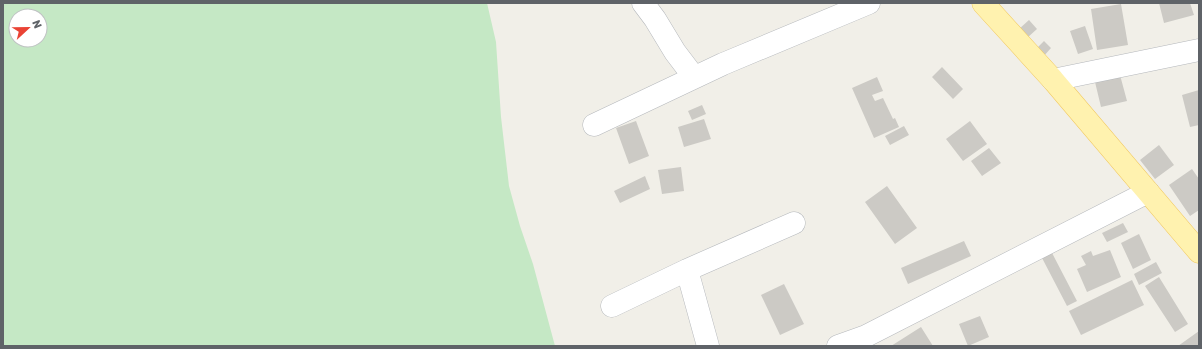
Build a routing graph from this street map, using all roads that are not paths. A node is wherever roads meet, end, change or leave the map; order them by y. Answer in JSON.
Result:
{"nodes":[{"id":1,"x":643,"y":3,"type":"edge"},
{"id":2,"x":869,"y":3,"type":"edge"},
{"id":3,"x":983,"y":3,"type":"edge"},
{"id":4,"x":1199,"y":50,"type":"edge"},
{"id":5,"x":694,"y":77,"type":"junction"},
{"id":6,"x":1053,"y":80,"type":"junction"},
{"id":7,"x":594,"y":125,"type":"dead end"},
{"id":8,"x":1148,"y":192,"type":"junction"},
{"id":9,"x":794,"y":223,"type":"dead end"},
{"id":10,"x":1196,"y":244,"type":"edge"},
{"id":11,"x":687,"y":270,"type":"junction"},
{"id":12,"x":612,"y":306,"type":"dead end"},
{"id":13,"x":867,"y":341,"type":"edge"},
{"id":14,"x":708,"y":346,"type":"edge"},
{"id":15,"x":838,"y":346,"type":"edge"}],
"edges":[{"from":1,"to":5,"type":"street"},
{"from":2,"to":5,"type":"street"},
{"from":3,"to":6,"type":"main road"},
{"from":4,"to":6,"type":"street"},
{"from":5,"to":7,"type":"street"},
{"from":6,"to":8,"type":"main road"},
{"from":8,"to":10,"type":"main road"},
{"from":8,"to":13,"type":"street"},
{"from":9,"to":11,"type":"street"},
{"from":11,"to":12,"type":"street"},
{"from":11,"to":14,"type":"street"},
{"from":13,"to":15,"type":"street"}]}
